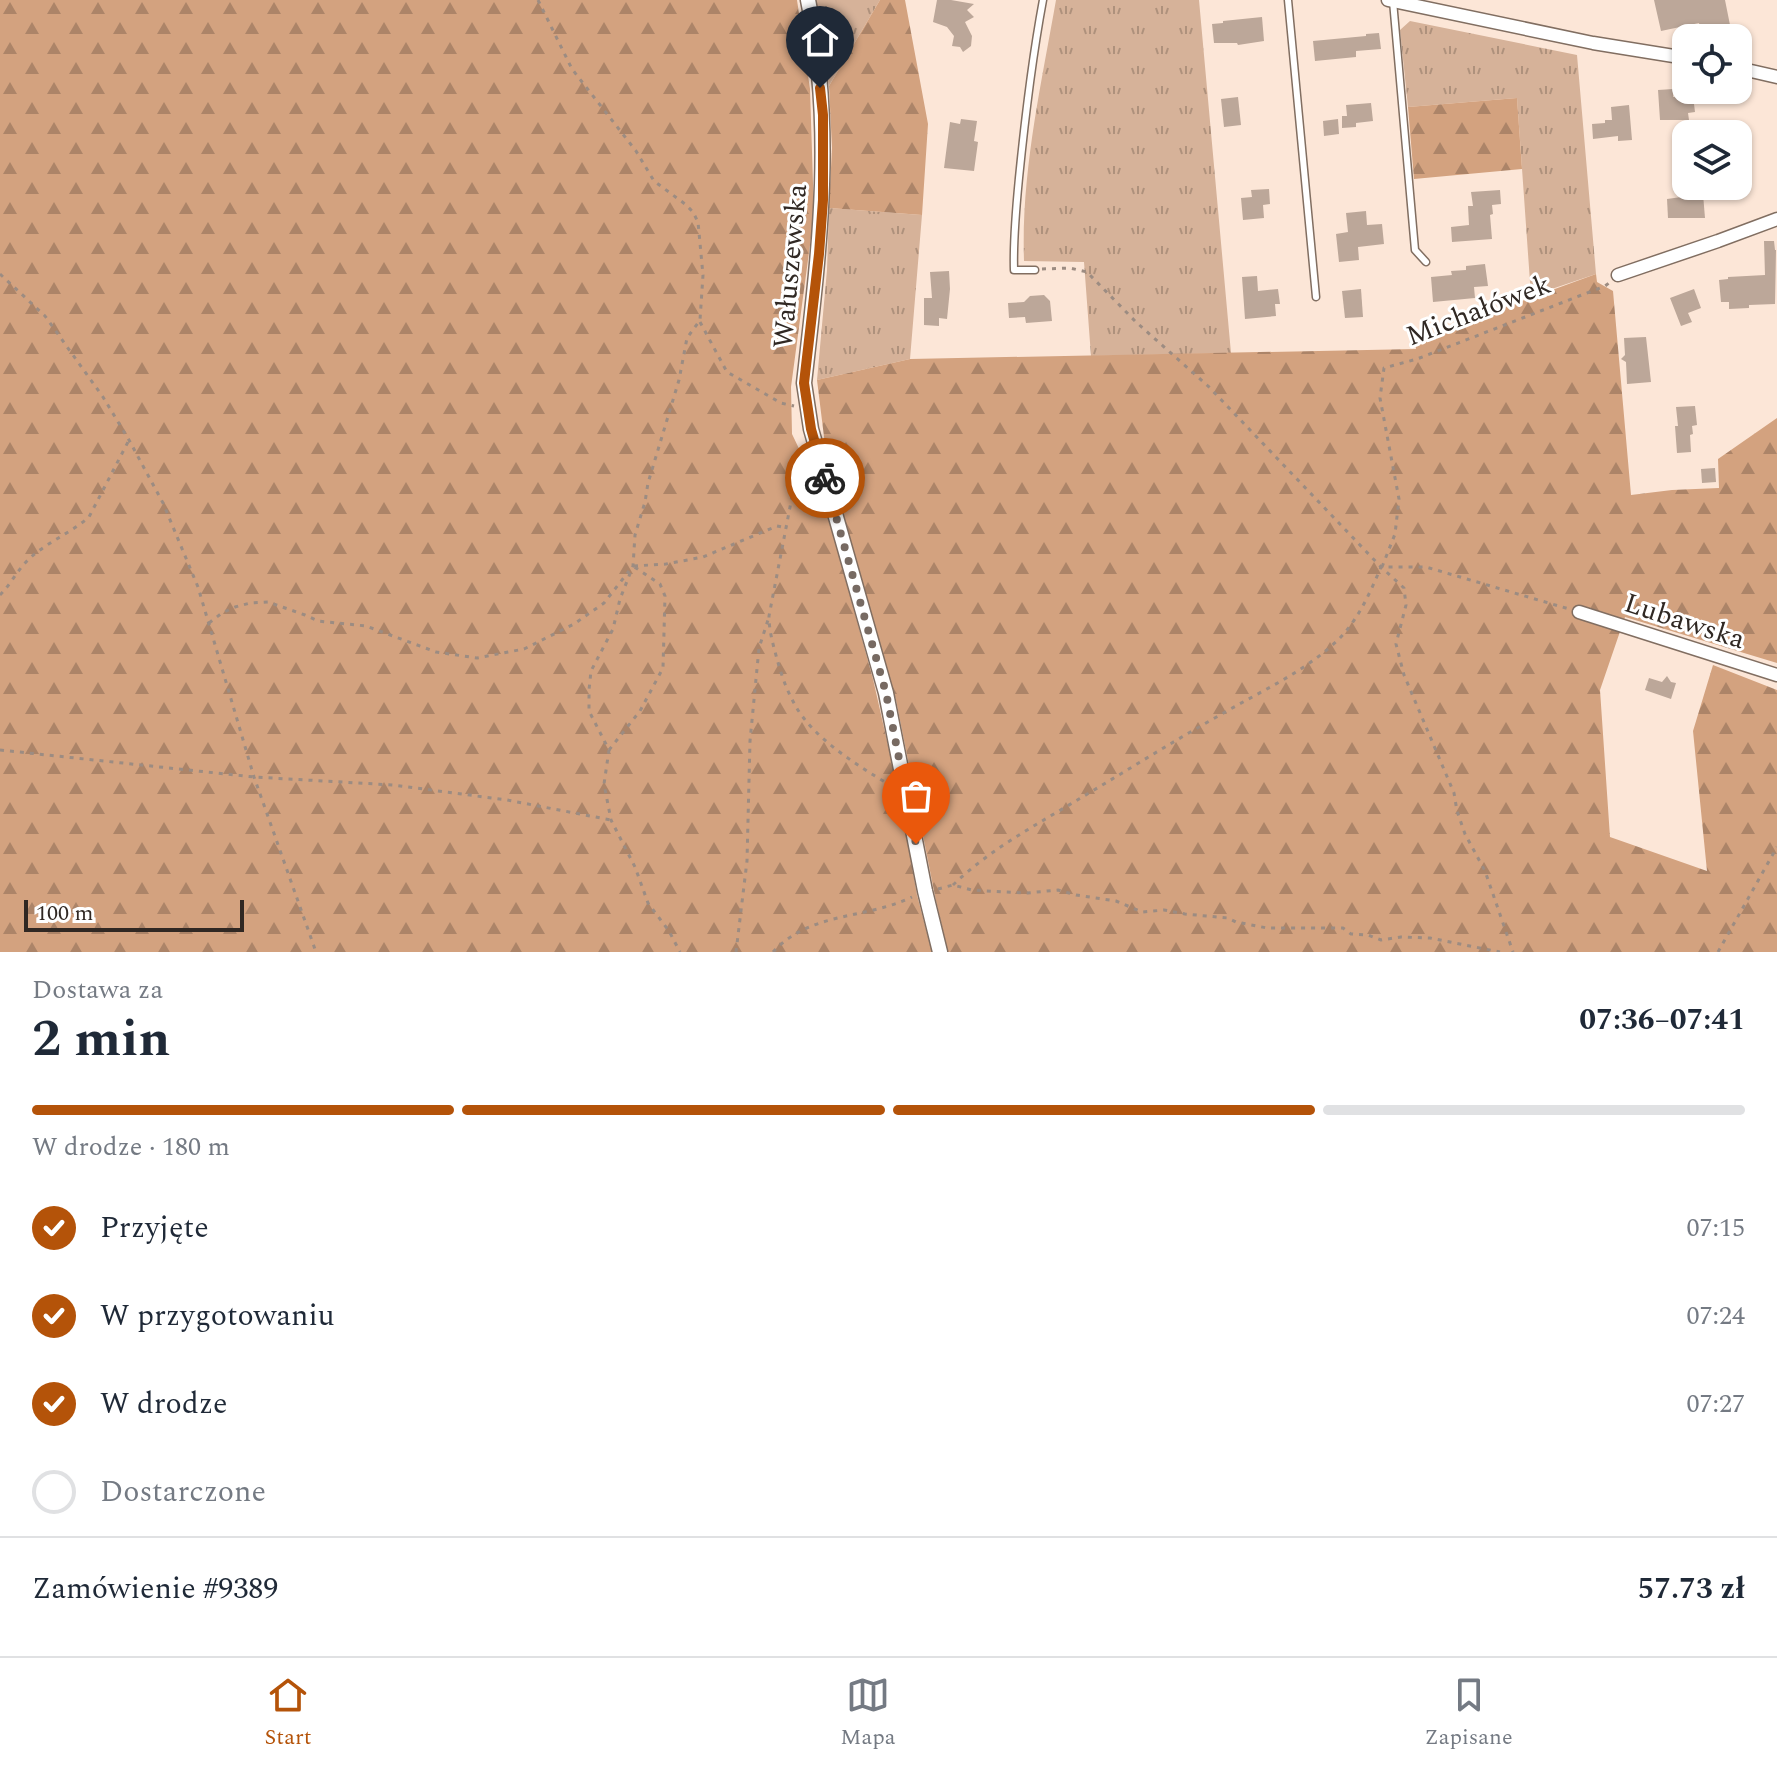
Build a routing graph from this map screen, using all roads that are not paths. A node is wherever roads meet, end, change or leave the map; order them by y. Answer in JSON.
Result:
{"nodes":[{"id":1,"x":808,"y":0,"type":"edge"},
{"id":2,"x":1043,"y":0,"type":"edge"},
{"id":3,"x":1288,"y":0,"type":"edge"},
{"id":4,"x":1390,"y":0,"type":"edge"},
{"id":5,"x":1672,"y":56,"type":"edge"},
{"id":6,"x":1752,"y":71,"type":"edge"},
{"id":7,"x":1777,"y":77,"type":"edge"},
{"id":8,"x":1777,"y":219,"type":"edge"},
{"id":9,"x":1426,"y":262,"type":"dead end"},
{"id":10,"x":1035,"y":270,"type":"road end"},
{"id":11,"x":1618,"y":275,"type":"road end"},
{"id":12,"x":1316,"y":297,"type":"dead end"},
{"id":13,"x":1579,"y":612,"type":"road end"},
{"id":14,"x":1777,"y":675,"type":"edge"},
{"id":15,"x":940,"y":952,"type":"edge"}],
"edges":[{"from":1,"to":15,"type":"street","name":"Wałuszewska"},
{"from":2,"to":10,"type":"lane"},
{"from":3,"to":12,"type":"lane"},
{"from":4,"to":5,"type":"street"},
{"from":4,"to":9,"type":"lane"},
{"from":6,"to":7,"type":"street"},
{"from":8,"to":11,"type":"street"},
{"from":13,"to":14,"type":"street","name":"Lubawska"}]}
